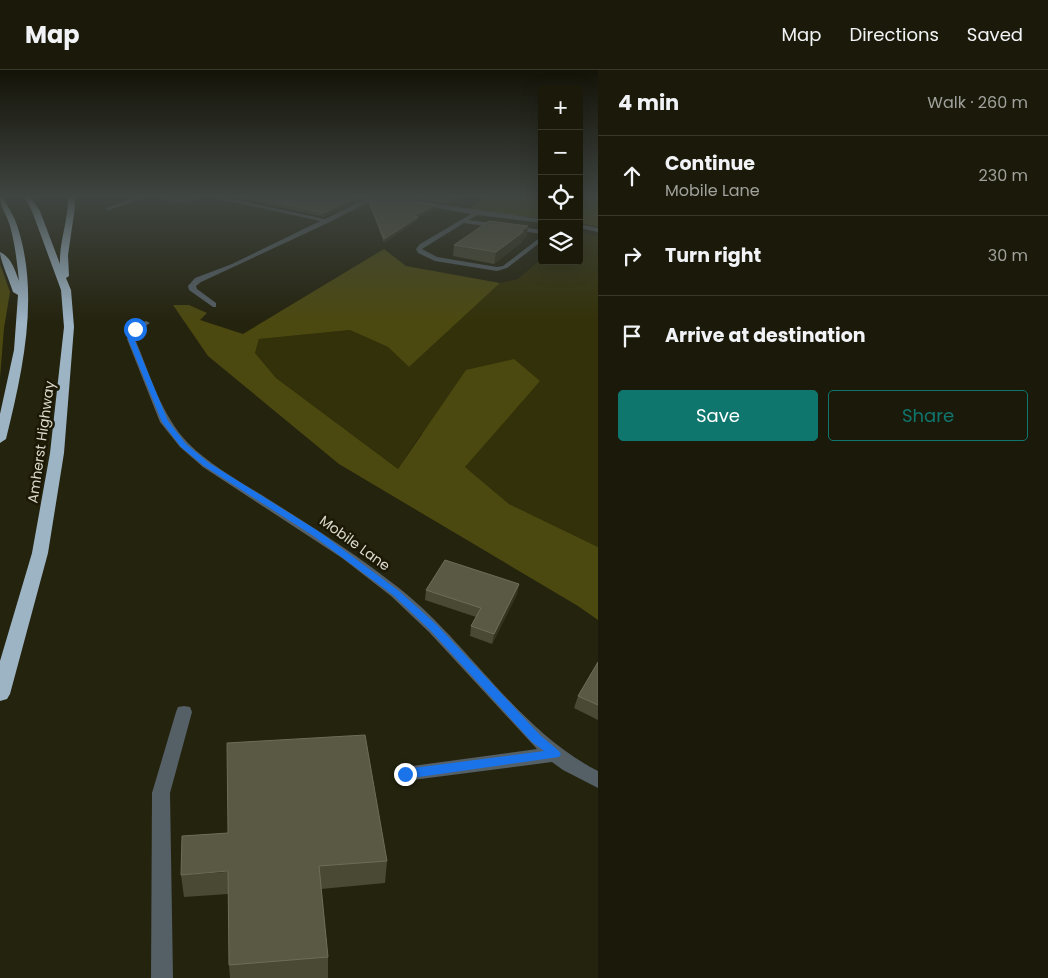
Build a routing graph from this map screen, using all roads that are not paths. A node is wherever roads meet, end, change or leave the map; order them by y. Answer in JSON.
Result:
{"nodes":[{"id":1,"x":16,"y":238,"type":"edge"},
{"id":2,"x":46,"y":238,"type":"edge"},
{"id":3,"x":67,"y":238,"type":"edge"},
{"id":4,"x":290,"y":238,"type":"edge"},
{"id":5,"x":434,"y":238,"type":"edge"},
{"id":6,"x":538,"y":241,"type":"edge"},
{"id":7,"x":0,"y":254,"type":"edge"},
{"id":8,"x":66,"y":290,"type":"junction"},
{"id":9,"x":22,"y":305,"type":"junction"},
{"id":10,"x":213,"y":305,"type":"dead end"},
{"id":11,"x":146,"y":323,"type":"dead end"},
{"id":12,"x":0,"y":439,"type":"edge"},
{"id":13,"x":0,"y":694,"type":"edge"},
{"id":14,"x":184,"y":712,"type":"dead end"},
{"id":15,"x":556,"y":754,"type":"junction"},
{"id":16,"x":405,"y":774,"type":"dead end"},
{"id":17,"x":598,"y":780,"type":"edge"},
{"id":18,"x":162,"y":978,"type":"edge"}],
"edges":[{"from":1,"to":9,"type":"highway"},
{"from":2,"to":8,"type":"highway","name":"Amherst Highway"},
{"from":3,"to":8,"type":"highway"},
{"from":4,"to":10,"type":"street"},
{"from":5,"to":6,"type":"street"},
{"from":7,"to":9,"type":"highway"},
{"from":8,"to":13,"type":"highway","name":"Amherst Highway"},
{"from":9,"to":12,"type":"highway"},
{"from":11,"to":15,"type":"street","name":"Mobile Lane"},
{"from":14,"to":18,"type":"street"},
{"from":15,"to":16,"type":"street"},
{"from":15,"to":17,"type":"street","name":"Mobile Lane"}]}
